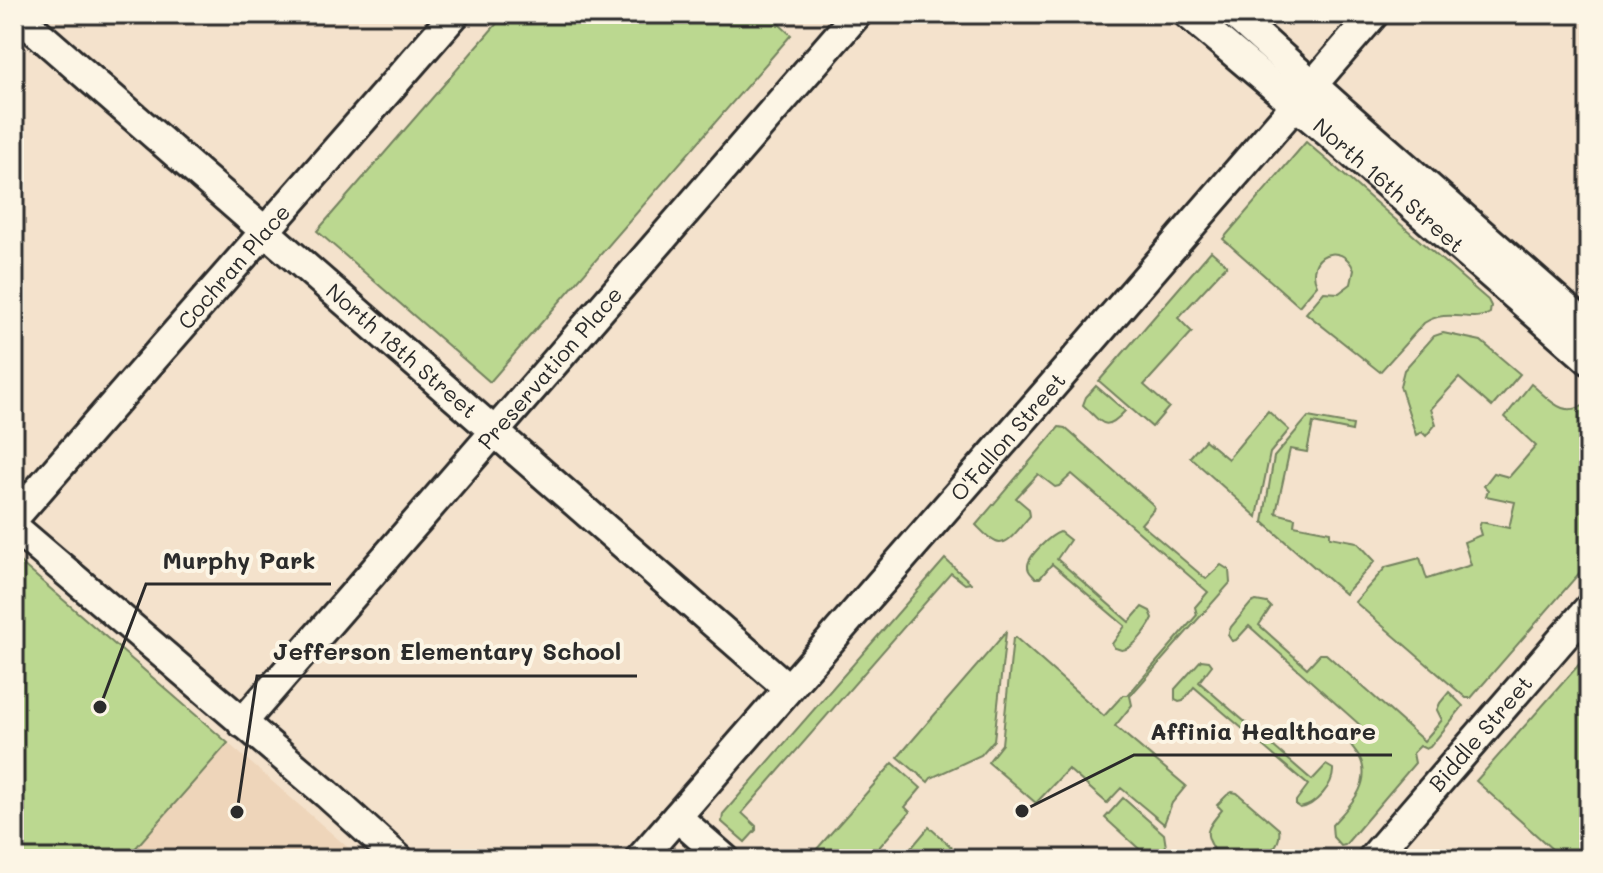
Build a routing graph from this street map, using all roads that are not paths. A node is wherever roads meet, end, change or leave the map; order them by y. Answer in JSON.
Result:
{"nodes":[{"id":1,"x":16,"y":14,"type":"edge"},
{"id":2,"x":455,"y":14,"type":"edge"},
{"id":3,"x":857,"y":14,"type":"edge"},
{"id":4,"x":1188,"y":14,"type":"edge"},
{"id":5,"x":1234,"y":14,"type":"edge"},
{"id":6,"x":1374,"y":14,"type":"edge"},
{"id":7,"x":1304,"y":95,"type":"junction"},
{"id":8,"x":265,"y":231,"type":"junction"},
{"id":9,"x":1589,"y":328,"type":"edge"},
{"id":10,"x":1589,"y":360,"type":"edge"},
{"id":11,"x":495,"y":432,"type":"junction"},
{"id":12,"x":14,"y":518,"type":"edge"},
{"id":13,"x":14,"y":527,"type":"edge"},
{"id":14,"x":1586,"y":621,"type":"edge"},
{"id":15,"x":788,"y":688,"type":"junction"},
{"id":16,"x":242,"y":723,"type":"junction"},
{"id":17,"x":677,"y":817,"type":"junction"},
{"id":18,"x":399,"y":859,"type":"edge"},
{"id":19,"x":640,"y":859,"type":"edge"},
{"id":20,"x":725,"y":859,"type":"edge"},
{"id":21,"x":1372,"y":859,"type":"edge"}],
"edges":[{"from":1,"to":8,"type":"street","name":"North 18th Street"},
{"from":2,"to":8,"type":"street","name":"Cochran Place"},
{"from":3,"to":11,"type":"street","name":"Preservation Place"},
{"from":4,"to":7,"type":"street","name":"North 16th Street"},
{"from":5,"to":7,"type":"street","name":"North 16th Street"},
{"from":6,"to":7,"type":"street","name":"O'Fallon Street"},
{"from":7,"to":9,"type":"street","name":"North 16th Street"},
{"from":7,"to":10,"type":"street","name":"North 16th Street"},
{"from":7,"to":15,"type":"street","name":"O'Fallon Street"},
{"from":8,"to":11,"type":"street","name":"North 18th Street"},
{"from":8,"to":12,"type":"street","name":"Cochran Place"},
{"from":11,"to":15,"type":"street","name":"North 18th Street"},
{"from":11,"to":16,"type":"street","name":"Preservation Place"},
{"from":13,"to":16,"type":"street"},
{"from":14,"to":21,"type":"street","name":"Biddle Street"},
{"from":15,"to":17,"type":"street","name":"O'Fallon Street"},
{"from":16,"to":18,"type":"street"},
{"from":17,"to":19,"type":"street","name":"O'Fallon Street"},
{"from":17,"to":20,"type":"street"}]}
